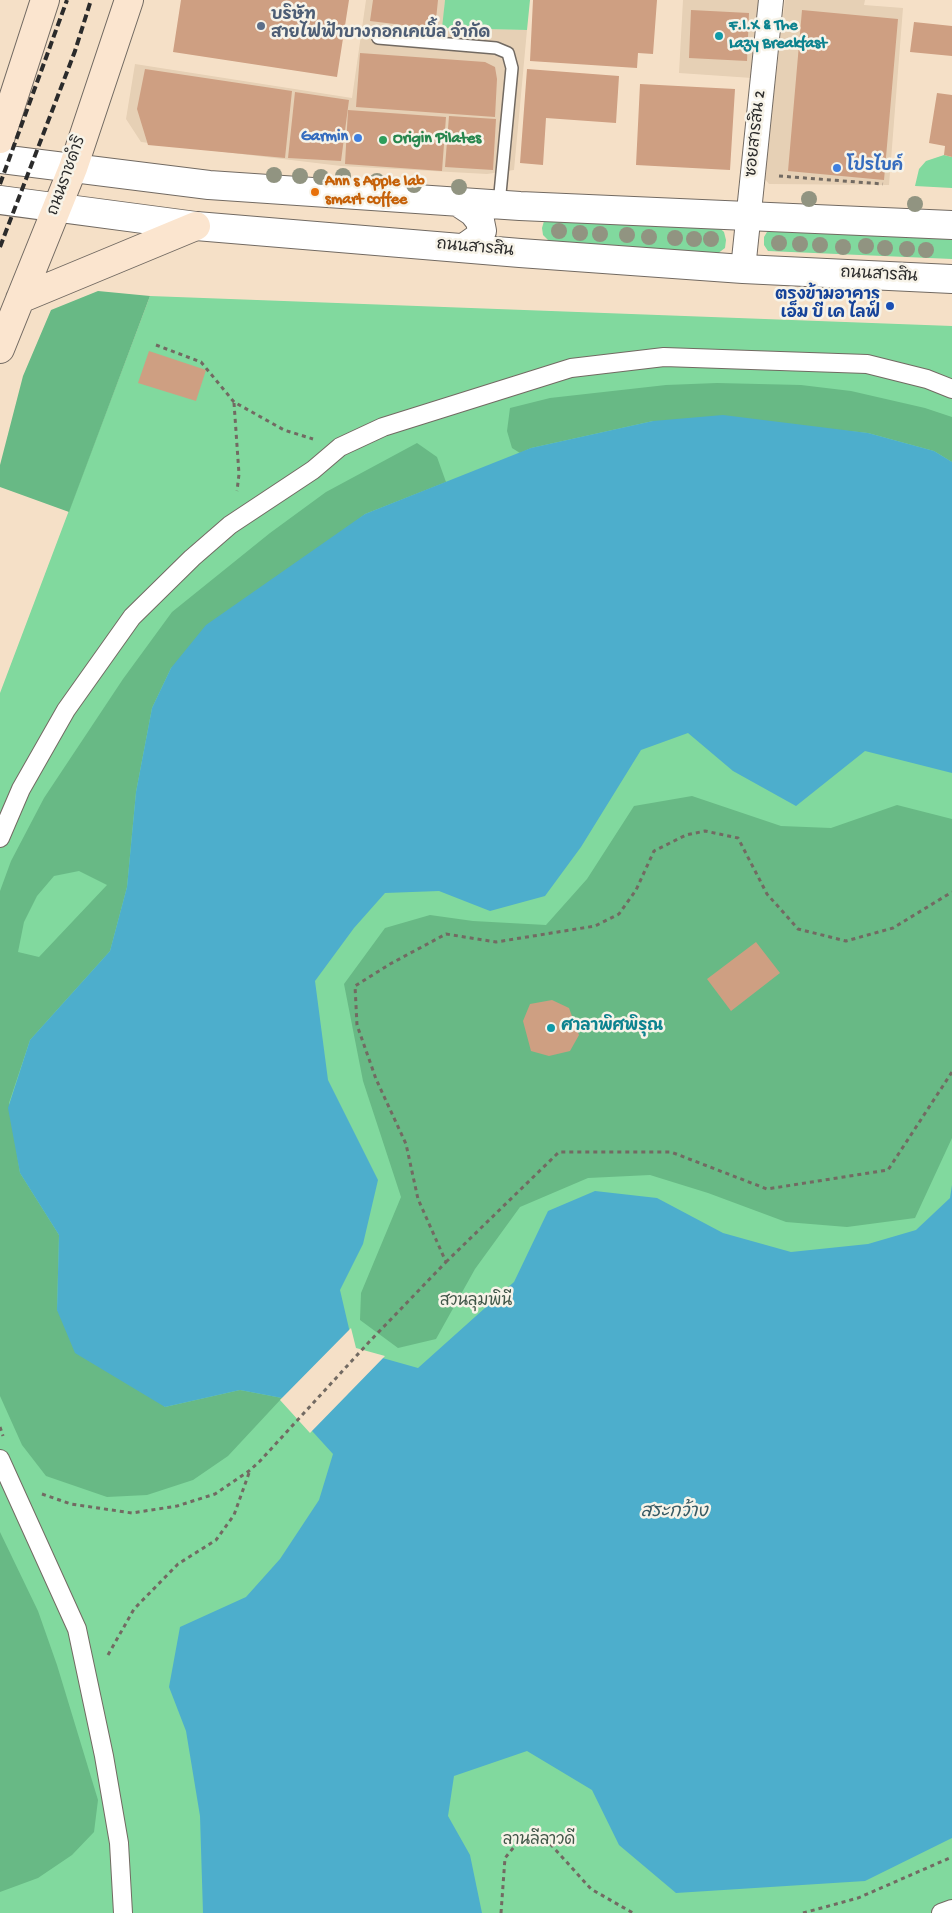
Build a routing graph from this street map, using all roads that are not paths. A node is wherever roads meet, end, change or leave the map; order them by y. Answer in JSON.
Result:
{"nodes":[{"id":1,"x":46,"y":0,"type":"edge"},
{"id":2,"x":129,"y":0,"type":"edge"},
{"id":3,"x":771,"y":0,"type":"edge"},
{"id":4,"x":378,"y":38,"type":"dead end"},
{"id":5,"x":0,"y":139,"type":"edge"},
{"id":6,"x":0,"y":159,"type":"edge"},
{"id":7,"x":73,"y":168,"type":"junction"},
{"id":8,"x":0,"y":200,"type":"edge"},
{"id":9,"x":458,"y":202,"type":"junction"},
{"id":10,"x":509,"y":205,"type":"junction"},
{"id":11,"x":56,"y":208,"type":"junction"},
{"id":12,"x":748,"y":217,"type":"junction"},
{"id":13,"x":952,"y":225,"type":"edge"},
{"id":14,"x":196,"y":226,"type":"junction"},
{"id":15,"x":464,"y":248,"type":"junction"},
{"id":16,"x":520,"y":253,"type":"junction"},
{"id":17,"x":743,"y":269,"type":"junction"},
{"id":18,"x":952,"y":279,"type":"edge"},
{"id":19,"x":20,"y":299,"type":"junction"},
{"id":20,"x":0,"y":349,"type":"edge"},
{"id":21,"x":952,"y":389,"type":"edge"},
{"id":22,"x":0,"y":838,"type":"edge"},
{"id":23,"x":0,"y":1459,"type":"edge"},
{"id":24,"x":952,"y":1909,"type":"edge"},
{"id":25,"x":123,"y":1913,"type":"edge"},
{"id":26,"x":941,"y":1913,"type":"edge"}],
"edges":[{"from":1,"to":5,"type":"main road"},
{"from":2,"to":7,"type":"main road","name":"ถนนราชดำริ"},
{"from":3,"to":12,"type":"street","name":"ซอยสารสิน 2"},
{"from":4,"to":10,"type":"lane"},
{"from":6,"to":7,"type":"street"},
{"from":7,"to":9,"type":"street"},
{"from":7,"to":11,"type":"main road","name":"ถนนราชดำริ"},
{"from":8,"to":11,"type":"street","name":"ถนนสารสิน"},
{"from":9,"to":10,"type":"street"},
{"from":9,"to":15,"type":"street"},
{"from":10,"to":12,"type":"street"},
{"from":10,"to":16,"type":"street"},
{"from":11,"to":14,"type":"street","name":"ถนนสารสิน"},
{"from":11,"to":19,"type":"main road","name":"ถนนราชดำริ"},
{"from":12,"to":13,"type":"street"},
{"from":12,"to":17,"type":"street","name":"ซอยสารสิน 2"},
{"from":14,"to":15,"type":"street","name":"ถนนสารสิน"},
{"from":14,"to":19,"type":"main road"},
{"from":15,"to":16,"type":"street","name":"ถนนสารสิน"},
{"from":16,"to":17,"type":"street","name":"ถนนสารสิน"},
{"from":17,"to":18,"type":"street","name":"ถนนสารสิน"},
{"from":19,"to":20,"type":"main road","name":"ถนนราชดำริ"},
{"from":21,"to":22,"type":"street"},
{"from":23,"to":25,"type":"street"},
{"from":24,"to":26,"type":"street"}]}
